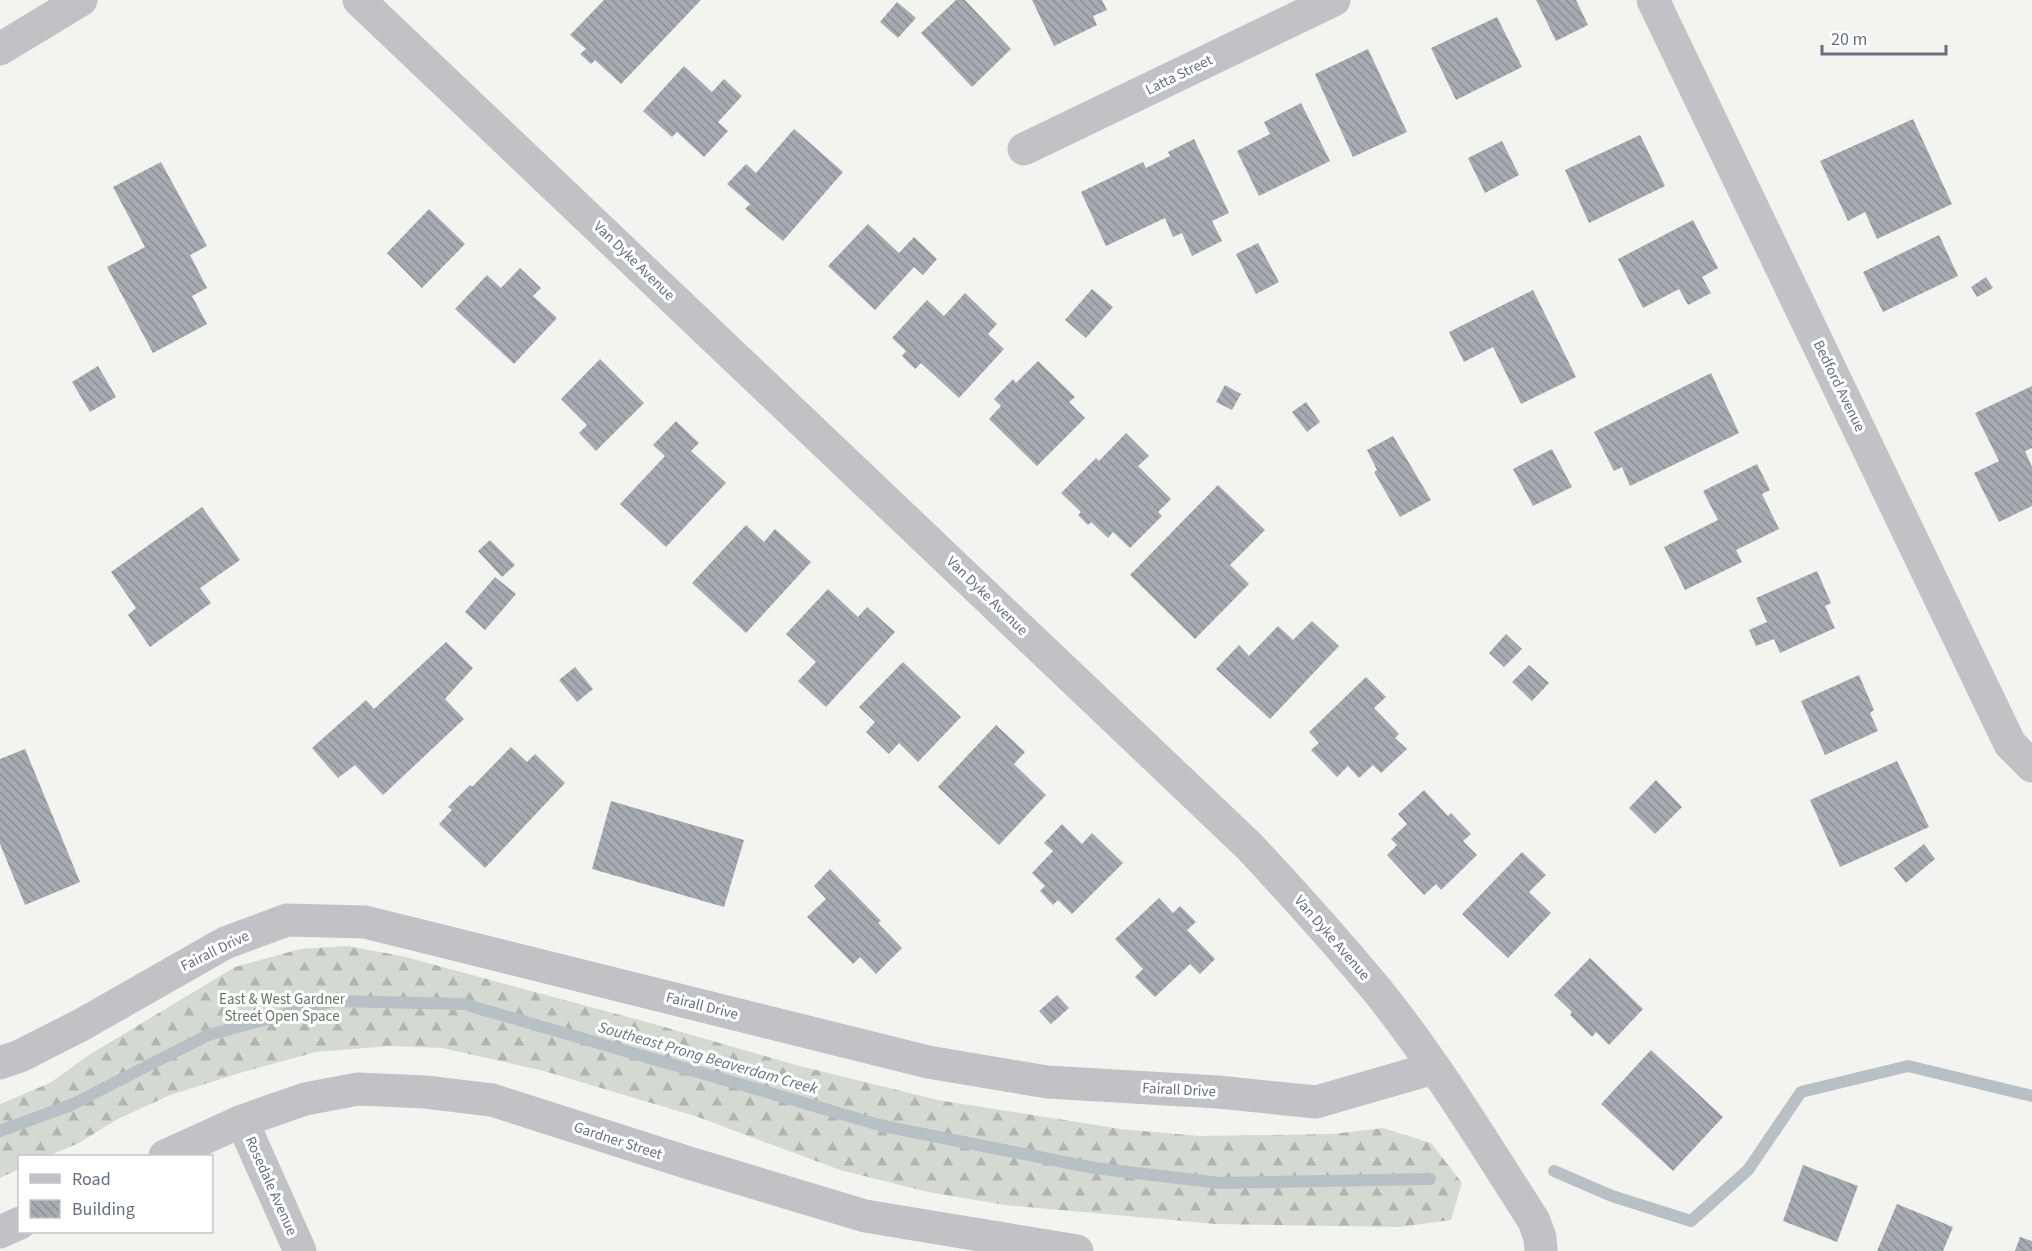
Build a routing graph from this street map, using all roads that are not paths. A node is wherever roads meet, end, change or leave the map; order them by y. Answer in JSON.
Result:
{"nodes":[{"id":1,"x":81,"y":0,"type":"edge"},
{"id":2,"x":359,"y":0,"type":"edge"},
{"id":3,"x":1334,"y":0,"type":"edge"},
{"id":4,"x":1653,"y":0,"type":"edge"},
{"id":5,"x":0,"y":49,"type":"edge"},
{"id":6,"x":1024,"y":149,"type":"dead end"},
{"id":7,"x":2032,"y":766,"type":"edge"},
{"id":8,"x":0,"y":1063,"type":"edge"},
{"id":9,"x":1434,"y":1068,"type":"junction"},
{"id":10,"x":242,"y":1121,"type":"junction"},
{"id":11,"x":167,"y":1155,"type":"edge"},
{"id":12,"x":18,"y":1224,"type":"edge"},
{"id":13,"x":0,"y":1232,"type":"edge"},
{"id":14,"x":300,"y":1251,"type":"edge"},
{"id":15,"x":1077,"y":1251,"type":"edge"},
{"id":16,"x":1541,"y":1251,"type":"edge"}],
"edges":[{"from":1,"to":5,"type":"street"},
{"from":2,"to":9,"type":"street","name":"Van Dyke Avenue"},
{"from":3,"to":6,"type":"street","name":"Latta Street"},
{"from":4,"to":7,"type":"street","name":"Bedford Avenue"},
{"from":8,"to":9,"type":"street","name":"Fairall Drive"},
{"from":9,"to":16,"type":"street","name":"Van Dyke Avenue"},
{"from":10,"to":11,"type":"street","name":"Gardner Street"},
{"from":10,"to":14,"type":"street","name":"Rosedale Avenue"},
{"from":10,"to":15,"type":"street","name":"Gardner Street"},
{"from":12,"to":13,"type":"street"}]}
